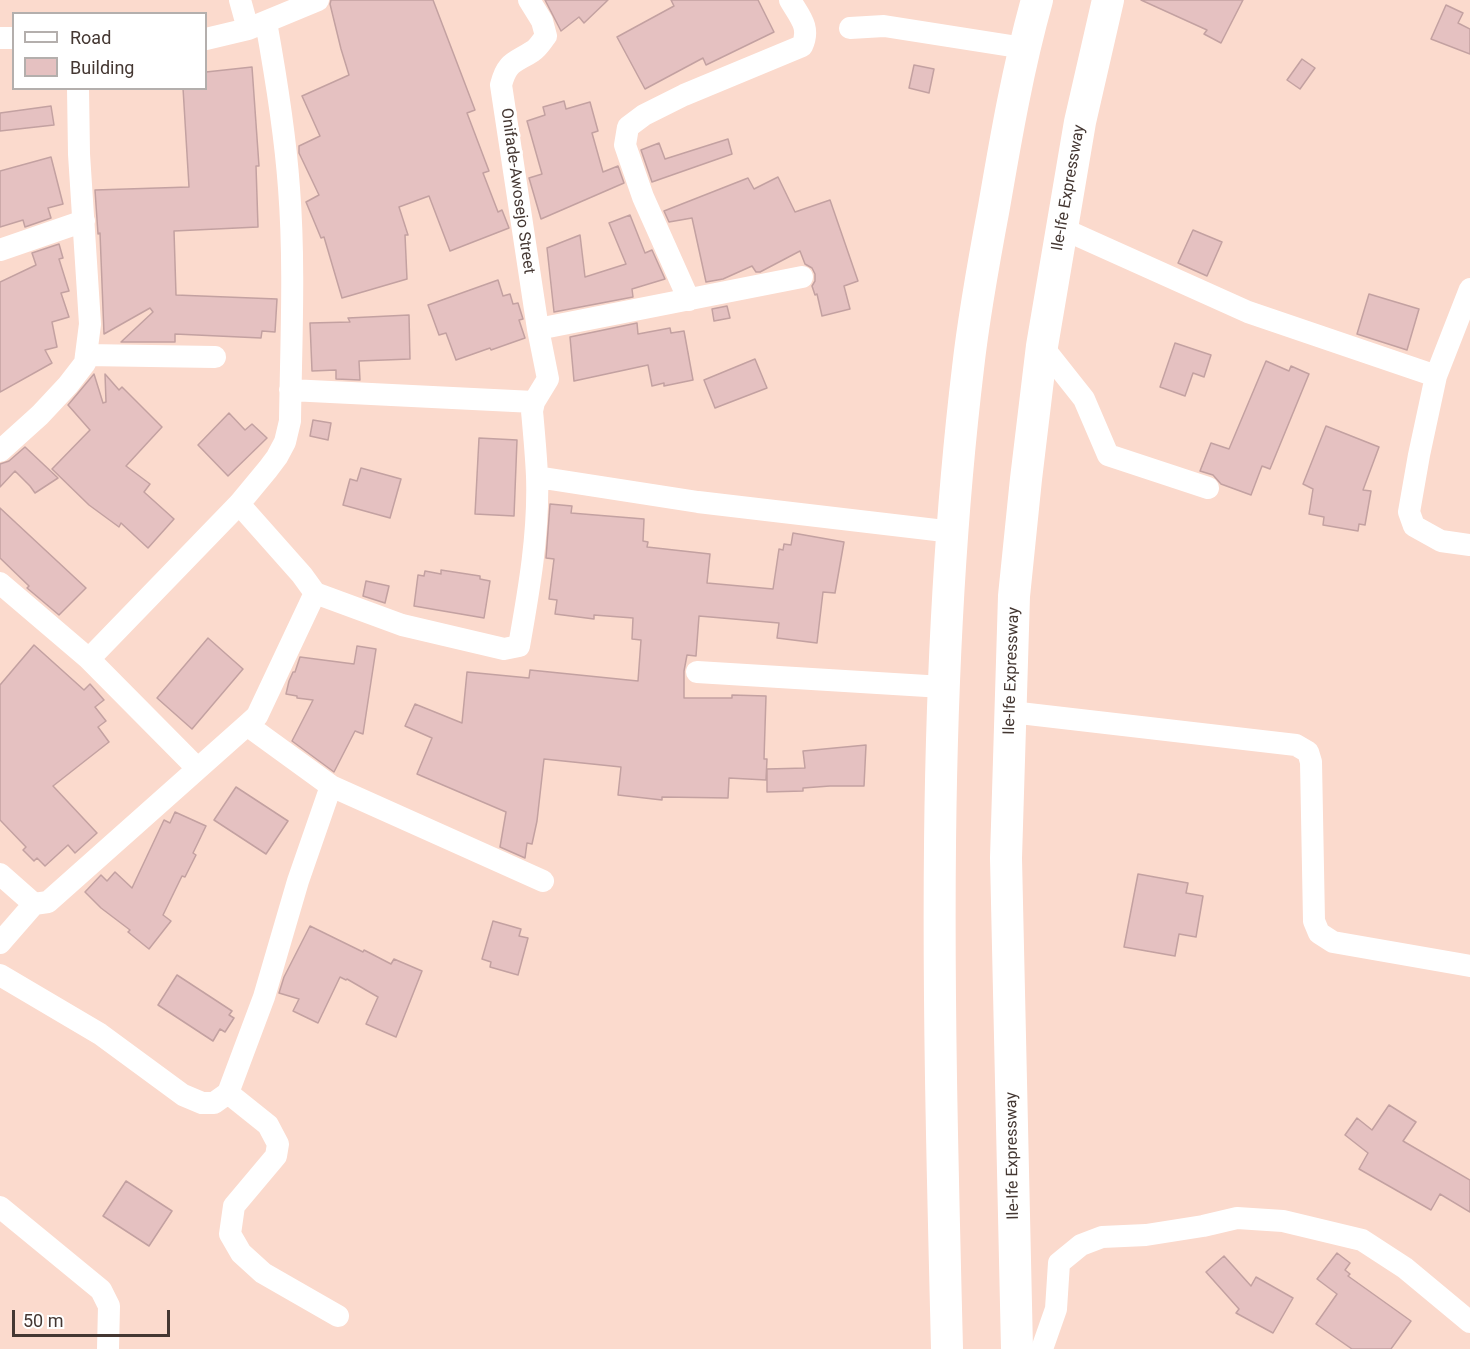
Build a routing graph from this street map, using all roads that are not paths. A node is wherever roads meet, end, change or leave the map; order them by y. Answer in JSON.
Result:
{"nodes":[{"id":1,"x":240,"y":0,"type":"edge"},
{"id":2,"x":318,"y":0,"type":"edge"},
{"id":3,"x":529,"y":0,"type":"edge"},
{"id":4,"x":790,"y":0,"type":"edge"},
{"id":5,"x":1037,"y":0,"type":"edge"},
{"id":6,"x":1108,"y":0,"type":"edge"},
{"id":7,"x":257,"y":25,"type":"junction"},
{"id":8,"x":850,"y":28,"type":"dead end"},
{"id":9,"x":207,"y":39,"type":"edge"},
{"id":10,"x":1024,"y":48,"type":"junction"},
{"id":11,"x":78,"y":90,"type":"edge"},
{"id":12,"x":84,"y":221,"type":"junction"},
{"id":13,"x":1061,"y":228,"type":"junction"},
{"id":14,"x":0,"y":250,"type":"edge"},
{"id":15,"x":802,"y":277,"type":"dead end"},
{"id":16,"x":1470,"y":289,"type":"edge"},
{"id":17,"x":689,"y":300,"type":"junction"},
{"id":18,"x":538,"y":329,"type":"junction"},
{"id":19,"x":1042,"y":346,"type":"junction"},
{"id":20,"x":86,"y":355,"type":"junction"},
{"id":21,"x":215,"y":357,"type":"dead end"},
{"id":22,"x":1436,"y":376,"type":"junction"},
{"id":23,"x":290,"y":390,"type":"junction"},
{"id":24,"x":534,"y":402,"type":"junction"},
{"id":25,"x":0,"y":451,"type":"edge"},
{"id":26,"x":537,"y":477,"type":"junction"},
{"id":27,"x":1208,"y":488,"type":"dead end"},
{"id":28,"x":239,"y":504,"type":"junction"},
{"id":29,"x":953,"y":532,"type":"junction"},
{"id":30,"x":1470,"y":545,"type":"edge"},
{"id":31,"x":0,"y":582,"type":"edge"},
{"id":32,"x":315,"y":593,"type":"junction"},
{"id":33,"x":88,"y":659,"type":"junction"},
{"id":34,"x":697,"y":672,"type":"dead end"},
{"id":35,"x":943,"y":687,"type":"junction"},
{"id":36,"x":1011,"y":712,"type":"junction"},
{"id":37,"x":247,"y":725,"type":"junction"},
{"id":38,"x":197,"y":768,"type":"junction"},
{"id":39,"x":331,"y":786,"type":"junction"},
{"id":40,"x":0,"y":874,"type":"edge"},
{"id":41,"x":543,"y":881,"type":"dead end"},
{"id":42,"x":34,"y":904,"type":"junction"},
{"id":43,"x":0,"y":943,"type":"edge"},
{"id":44,"x":1470,"y":966,"type":"edge"},
{"id":45,"x":0,"y":975,"type":"edge"},
{"id":46,"x":228,"y":1093,"type":"junction"},
{"id":47,"x":0,"y":1207,"type":"edge"},
{"id":48,"x":338,"y":1316,"type":"dead end"},
{"id":49,"x":1470,"y":1322,"type":"edge"},
{"id":50,"x":108,"y":1349,"type":"edge"},
{"id":51,"x":947,"y":1349,"type":"edge"},
{"id":52,"x":1017,"y":1349,"type":"edge"},
{"id":53,"x":1042,"y":1349,"type":"edge"}],
"edges":[{"from":1,"to":7,"type":"street"},
{"from":2,"to":7,"type":"street"},
{"from":3,"to":18,"type":"street","name":"Onifade-Awosejo Street"},
{"from":4,"to":17,"type":"street"},
{"from":5,"to":10,"type":"highway"},
{"from":6,"to":13,"type":"highway","name":"Ile-Ife Expressway"},
{"from":7,"to":9,"type":"street"},
{"from":7,"to":23,"type":"street"},
{"from":8,"to":10,"type":"street"},
{"from":10,"to":29,"type":"highway"},
{"from":11,"to":12,"type":"street"},
{"from":12,"to":14,"type":"street"},
{"from":12,"to":20,"type":"street"},
{"from":13,"to":19,"type":"highway","name":"Ile-Ife Expressway"},
{"from":13,"to":22,"type":"street"},
{"from":15,"to":17,"type":"street"},
{"from":16,"to":22,"type":"street"},
{"from":17,"to":18,"type":"street"},
{"from":18,"to":24,"type":"street","name":"Onifade-Awosejo Street"},
{"from":19,"to":27,"type":"street"},
{"from":19,"to":36,"type":"highway","name":"Ile-Ife Expressway"},
{"from":20,"to":21,"type":"street"},
{"from":20,"to":25,"type":"street"},
{"from":22,"to":30,"type":"street"},
{"from":23,"to":24,"type":"street"},
{"from":23,"to":28,"type":"street"},
{"from":24,"to":26,"type":"street"},
{"from":26,"to":29,"type":"street"},
{"from":26,"to":32,"type":"street"},
{"from":28,"to":32,"type":"street"},
{"from":28,"to":33,"type":"street"},
{"from":29,"to":35,"type":"highway"},
{"from":31,"to":33,"type":"street"},
{"from":32,"to":37,"type":"street"},
{"from":33,"to":38,"type":"street"},
{"from":34,"to":35,"type":"street"},
{"from":35,"to":51,"type":"highway"},
{"from":36,"to":44,"type":"street"},
{"from":36,"to":52,"type":"highway","name":"Ile-Ife Expressway"},
{"from":37,"to":38,"type":"street"},
{"from":37,"to":39,"type":"street"},
{"from":38,"to":42,"type":"street"},
{"from":39,"to":41,"type":"street"},
{"from":39,"to":46,"type":"street"},
{"from":40,"to":42,"type":"street"},
{"from":42,"to":43,"type":"street"},
{"from":45,"to":46,"type":"street"},
{"from":46,"to":48,"type":"street"},
{"from":47,"to":50,"type":"street"},
{"from":49,"to":53,"type":"street"}]}
